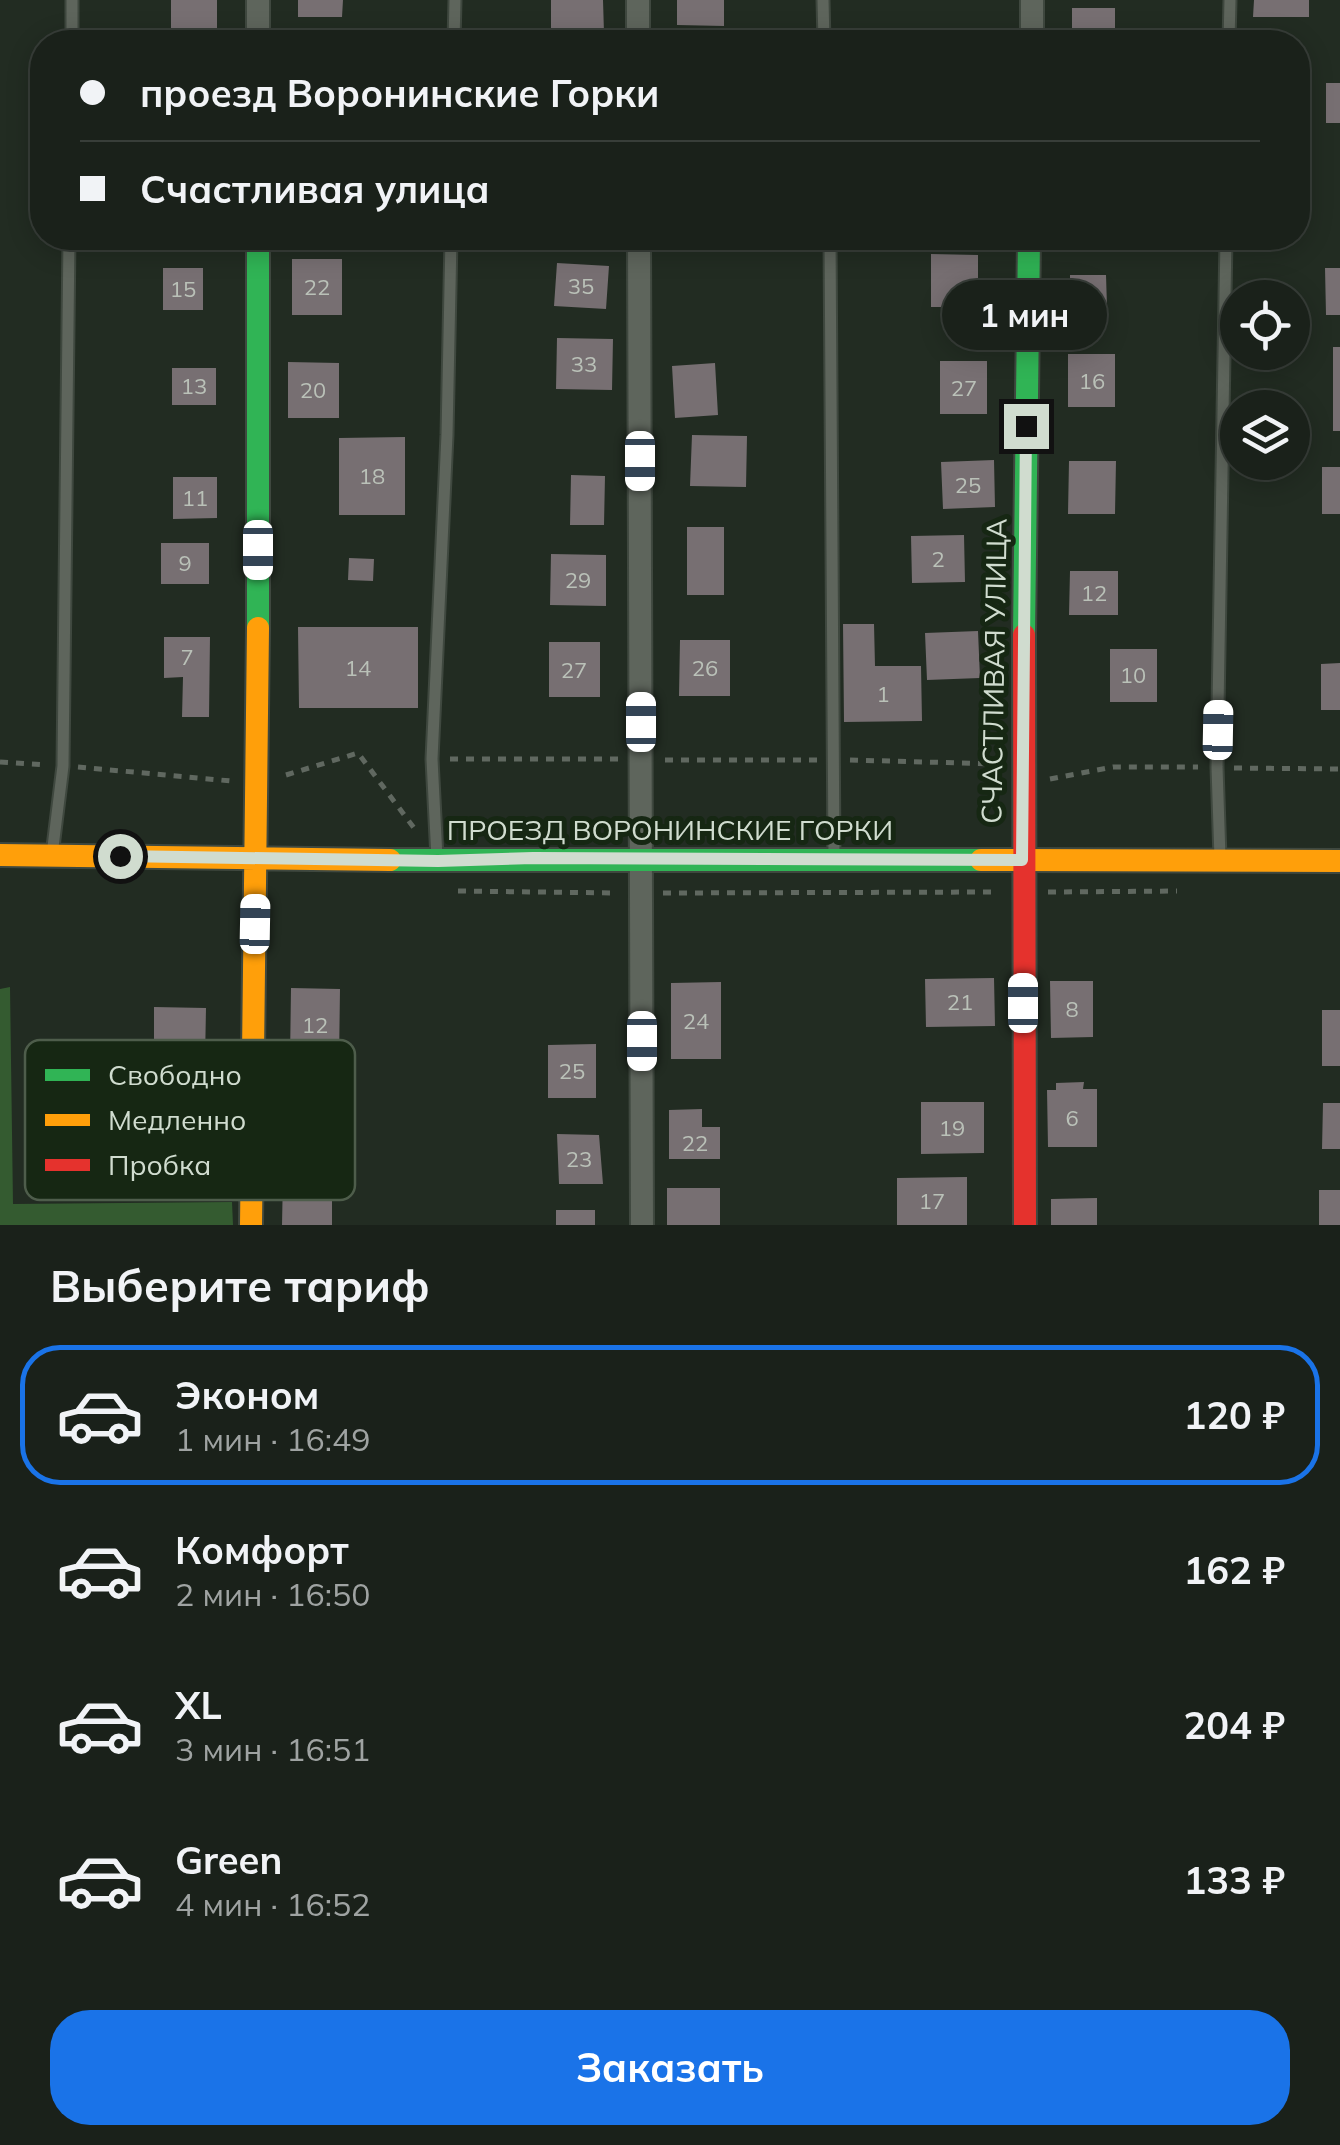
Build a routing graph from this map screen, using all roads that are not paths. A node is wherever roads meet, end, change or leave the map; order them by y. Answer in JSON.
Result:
{"nodes":[{"id":1,"x":72,"y":0,"type":"edge"},
{"id":2,"x":258,"y":0,"type":"edge"},
{"id":3,"x":455,"y":0,"type":"edge"},
{"id":4,"x":638,"y":0,"type":"edge"},
{"id":5,"x":823,"y":0,"type":"edge"},
{"id":6,"x":1032,"y":0,"type":"edge"},
{"id":7,"x":1230,"y":0,"type":"edge"},
{"id":8,"x":72,"y":30,"type":"edge"},
{"id":9,"x":258,"y":30,"type":"edge"},
{"id":10,"x":454,"y":30,"type":"edge"},
{"id":11,"x":638,"y":30,"type":"edge"},
{"id":12,"x":824,"y":30,"type":"edge"},
{"id":13,"x":1032,"y":30,"type":"edge"},
{"id":14,"x":1229,"y":30,"type":"edge"},
{"id":15,"x":70,"y":250,"type":"edge"},
{"id":16,"x":258,"y":250,"type":"edge"},
{"id":17,"x":451,"y":250,"type":"edge"},
{"id":18,"x":639,"y":250,"type":"edge"},
{"id":19,"x":830,"y":250,"type":"edge"},
{"id":20,"x":1029,"y":250,"type":"edge"},
{"id":21,"x":1226,"y":250,"type":"edge"},
{"id":22,"x":0,"y":855,"type":"edge"},
{"id":23,"x":52,"y":856,"type":"junction"},
{"id":24,"x":256,"y":856,"type":"junction"},
{"id":25,"x":640,"y":858,"type":"junction"},
{"id":26,"x":834,"y":859,"type":"junction"},
{"id":27,"x":1022,"y":860,"type":"junction"},
{"id":28,"x":438,"y":861,"type":"junction"},
{"id":29,"x":1220,"y":861,"type":"junction"},
{"id":30,"x":1340,"y":862,"type":"edge"},
{"id":31,"x":254,"y":1040,"type":"edge"},
{"id":32,"x":251,"y":1200,"type":"edge"},
{"id":33,"x":251,"y":1225,"type":"edge"},
{"id":34,"x":642,"y":1225,"type":"edge"},
{"id":35,"x":1025,"y":1225,"type":"edge"}],
"edges":[{"from":1,"to":8,"type":"lane"},
{"from":2,"to":9,"type":"street"},
{"from":3,"to":10,"type":"lane"},
{"from":4,"to":11,"type":"street"},
{"from":5,"to":12,"type":"lane"},
{"from":6,"to":13,"type":"street"},
{"from":7,"to":14,"type":"lane"},
{"from":15,"to":23,"type":"lane"},
{"from":16,"to":24,"type":"street"},
{"from":17,"to":28,"type":"lane"},
{"from":18,"to":25,"type":"street"},
{"from":19,"to":26,"type":"lane"},
{"from":20,"to":27,"type":"street","name":"СЧАСТЛИВАЯ УЛИЦА"},
{"from":21,"to":29,"type":"lane"},
{"from":22,"to":23,"type":"street","name":"ПРОЕЗД ВОРОНИНСКИЕ ГОРКИ"},
{"from":23,"to":24,"type":"street","name":"ПРОЕЗД ВОРОНИНСКИЕ ГОРКИ"},
{"from":24,"to":28,"type":"street","name":"ПРОЕЗД ВОРОНИНСКИЕ ГОРКИ"},
{"from":24,"to":31,"type":"street"},
{"from":25,"to":26,"type":"street","name":"ПРОЕЗД ВОРОНИНСКИЕ ГОРКИ"},
{"from":25,"to":28,"type":"street","name":"ПРОЕЗД ВОРОНИНСКИЕ ГОРКИ"},
{"from":25,"to":34,"type":"street"},
{"from":26,"to":27,"type":"street","name":"ПРОЕЗД ВОРОНИНСКИЕ ГОРКИ"},
{"from":27,"to":29,"type":"street","name":"ПРОЕЗД ВОРОНИНСКИЕ ГОРКИ"},
{"from":27,"to":35,"type":"street","name":"СЧАСТЛИВАЯ УЛИЦА"},
{"from":29,"to":30,"type":"street","name":"ПРОЕЗД ВОРОНИНСКИЕ ГОРКИ"},
{"from":32,"to":33,"type":"street"}]}
